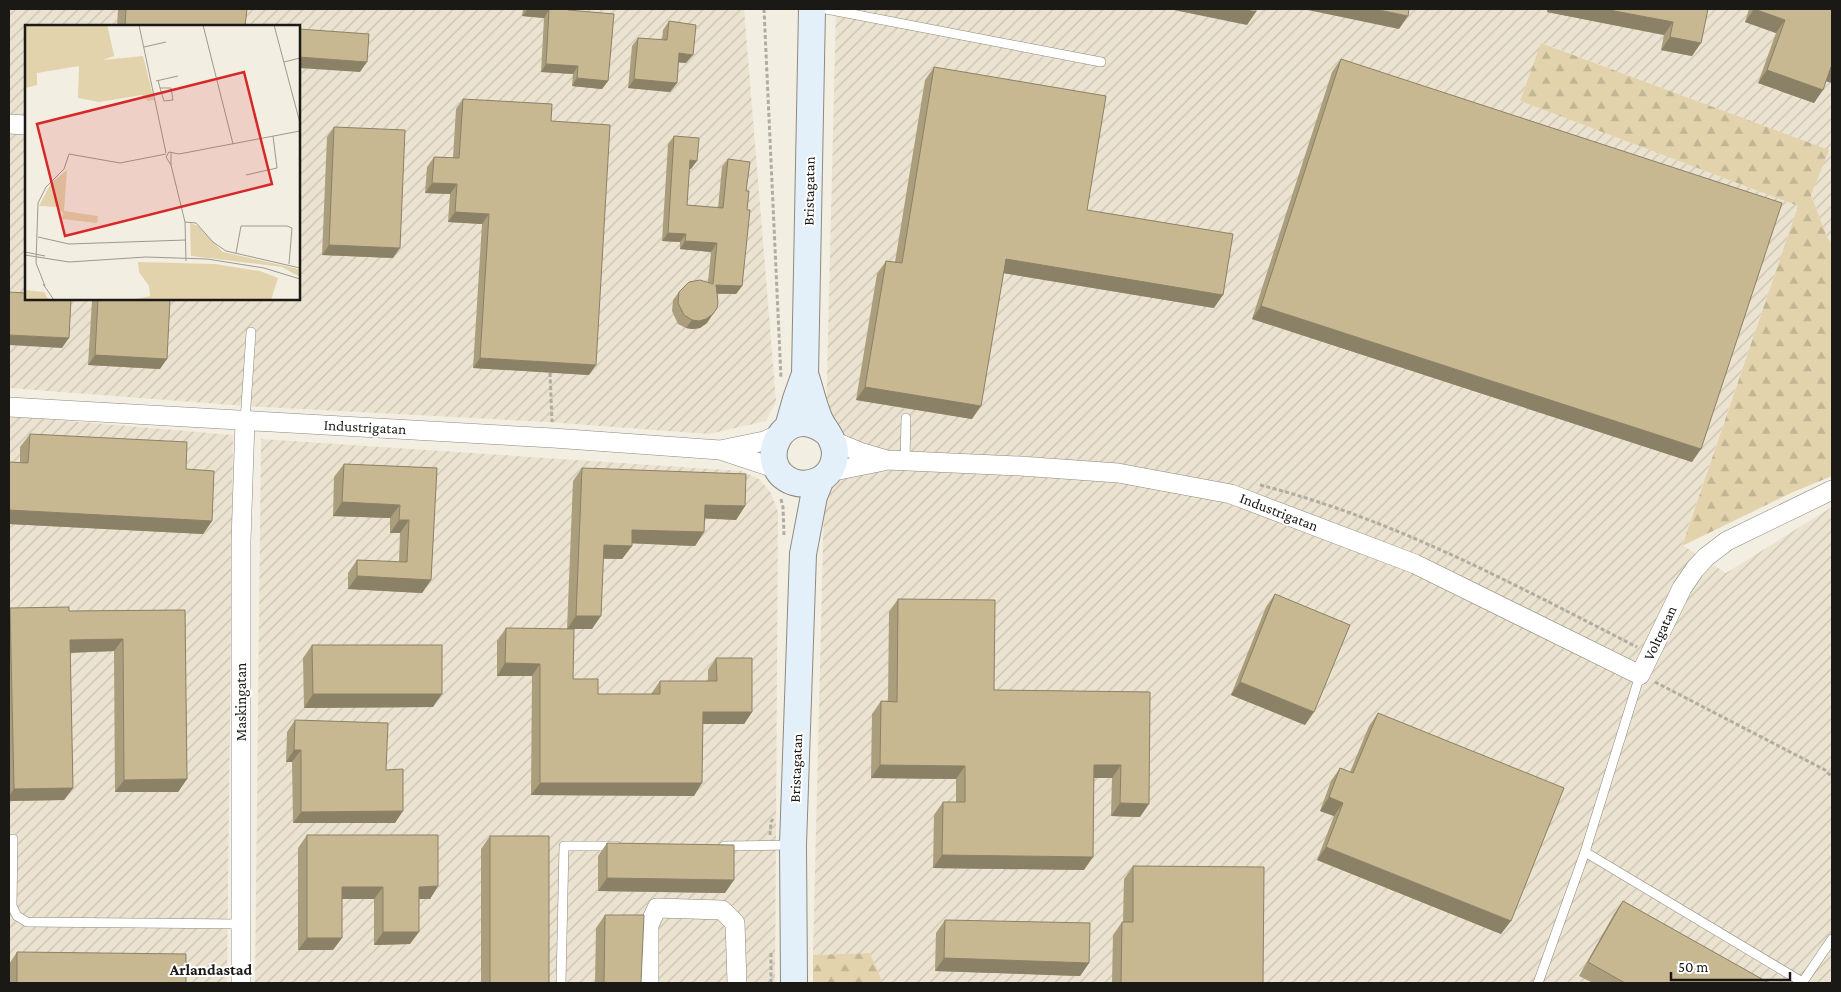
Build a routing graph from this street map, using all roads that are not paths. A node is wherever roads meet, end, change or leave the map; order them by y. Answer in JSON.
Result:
{"nodes":[{"id":1,"x":812,"y":9,"type":"edge"},
{"id":2,"x":826,"y":9,"type":"edge"},
{"id":3,"x":1101,"y":62,"type":"dead end"},
{"id":4,"x":9,"y":124,"type":"edge"},
{"id":5,"x":25,"y":125,"type":"edge"},
{"id":6,"x":252,"y":332,"type":"dead end"},
{"id":7,"x":805,"y":374,"type":"junction"},
{"id":8,"x":9,"y":407,"type":"edge"},
{"id":9,"x":906,"y":418,"type":"dead end"},
{"id":10,"x":245,"y":421,"type":"junction"},
{"id":11,"x":784,"y":430,"type":"junction"},
{"id":12,"x":830,"y":437,"type":"junction"},
{"id":13,"x":720,"y":450,"type":"junction"},
{"id":14,"x":896,"y":460,"type":"junction"},
{"id":15,"x":781,"y":473,"type":"junction"},
{"id":16,"x":825,"y":475,"type":"junction"},
{"id":17,"x":1832,"y":490,"type":"edge"},
{"id":18,"x":803,"y":554,"type":"junction"},
{"id":19,"x":1651,"y":678,"type":"junction"},
{"id":20,"x":13,"y":839,"type":"dead end"},
{"id":21,"x":794,"y":844,"type":"junction"},
{"id":22,"x":623,"y":846,"type":"edge"},
{"id":23,"x":711,"y":846,"type":"edge"},
{"id":24,"x":1585,"y":852,"type":"junction"},
{"id":25,"x":241,"y":924,"type":"junction"},
{"id":26,"x":1832,"y":939,"type":"edge"},
{"id":27,"x":242,"y":983,"type":"edge"},
{"id":28,"x":561,"y":983,"type":"edge"},
{"id":29,"x":649,"y":983,"type":"edge"},
{"id":30,"x":737,"y":983,"type":"edge"},
{"id":31,"x":794,"y":983,"type":"edge"},
{"id":32,"x":1538,"y":983,"type":"edge"},
{"id":33,"x":1803,"y":983,"type":"edge"}],
"edges":[{"from":1,"to":7,"type":"street","name":"Bristagatan"},
{"from":2,"to":3,"type":"lane"},
{"from":4,"to":5,"type":"street"},
{"from":6,"to":10,"type":"lane"},
{"from":7,"to":11,"type":"street","name":"Bristagatan"},
{"from":7,"to":12,"type":"street","name":"Bristagatan"},
{"from":8,"to":10,"type":"street","name":"Industrigatan"},
{"from":9,"to":14,"type":"lane"},
{"from":10,"to":13,"type":"street","name":"Industrigatan"},
{"from":10,"to":25,"type":"street","name":"Maskingatan"},
{"from":11,"to":12,"type":"street"},
{"from":11,"to":13,"type":"street","name":"Industrigatan"},
{"from":11,"to":15,"type":"street","name":"Bristagatan"},
{"from":12,"to":14,"type":"street","name":"Industrigatan"},
{"from":12,"to":16,"type":"street","name":"Bristagatan"},
{"from":13,"to":15,"type":"street","name":"Industrigatan"},
{"from":14,"to":16,"type":"street","name":"Industrigatan"},
{"from":14,"to":19,"type":"street","name":"Industrigatan"},
{"from":15,"to":16,"type":"street"},
{"from":15,"to":18,"type":"street","name":"Bristagatan"},
{"from":16,"to":18,"type":"street","name":"Bristagatan"},
{"from":17,"to":19,"type":"street","name":"Voltgatan"},
{"from":18,"to":21,"type":"street","name":"Bristagatan"},
{"from":19,"to":24,"type":"lane","name":"Voltgatan"},
{"from":20,"to":25,"type":"lane"},
{"from":21,"to":23,"type":"lane"},
{"from":21,"to":31,"type":"street","name":"Bristagatan"},
{"from":22,"to":28,"type":"lane"},
{"from":24,"to":32,"type":"lane","name":"Voltgatan"},
{"from":24,"to":33,"type":"lane"},
{"from":25,"to":27,"type":"street","name":"Maskingatan"},
{"from":26,"to":33,"type":"lane"},
{"from":29,"to":30,"type":"street"}]}
